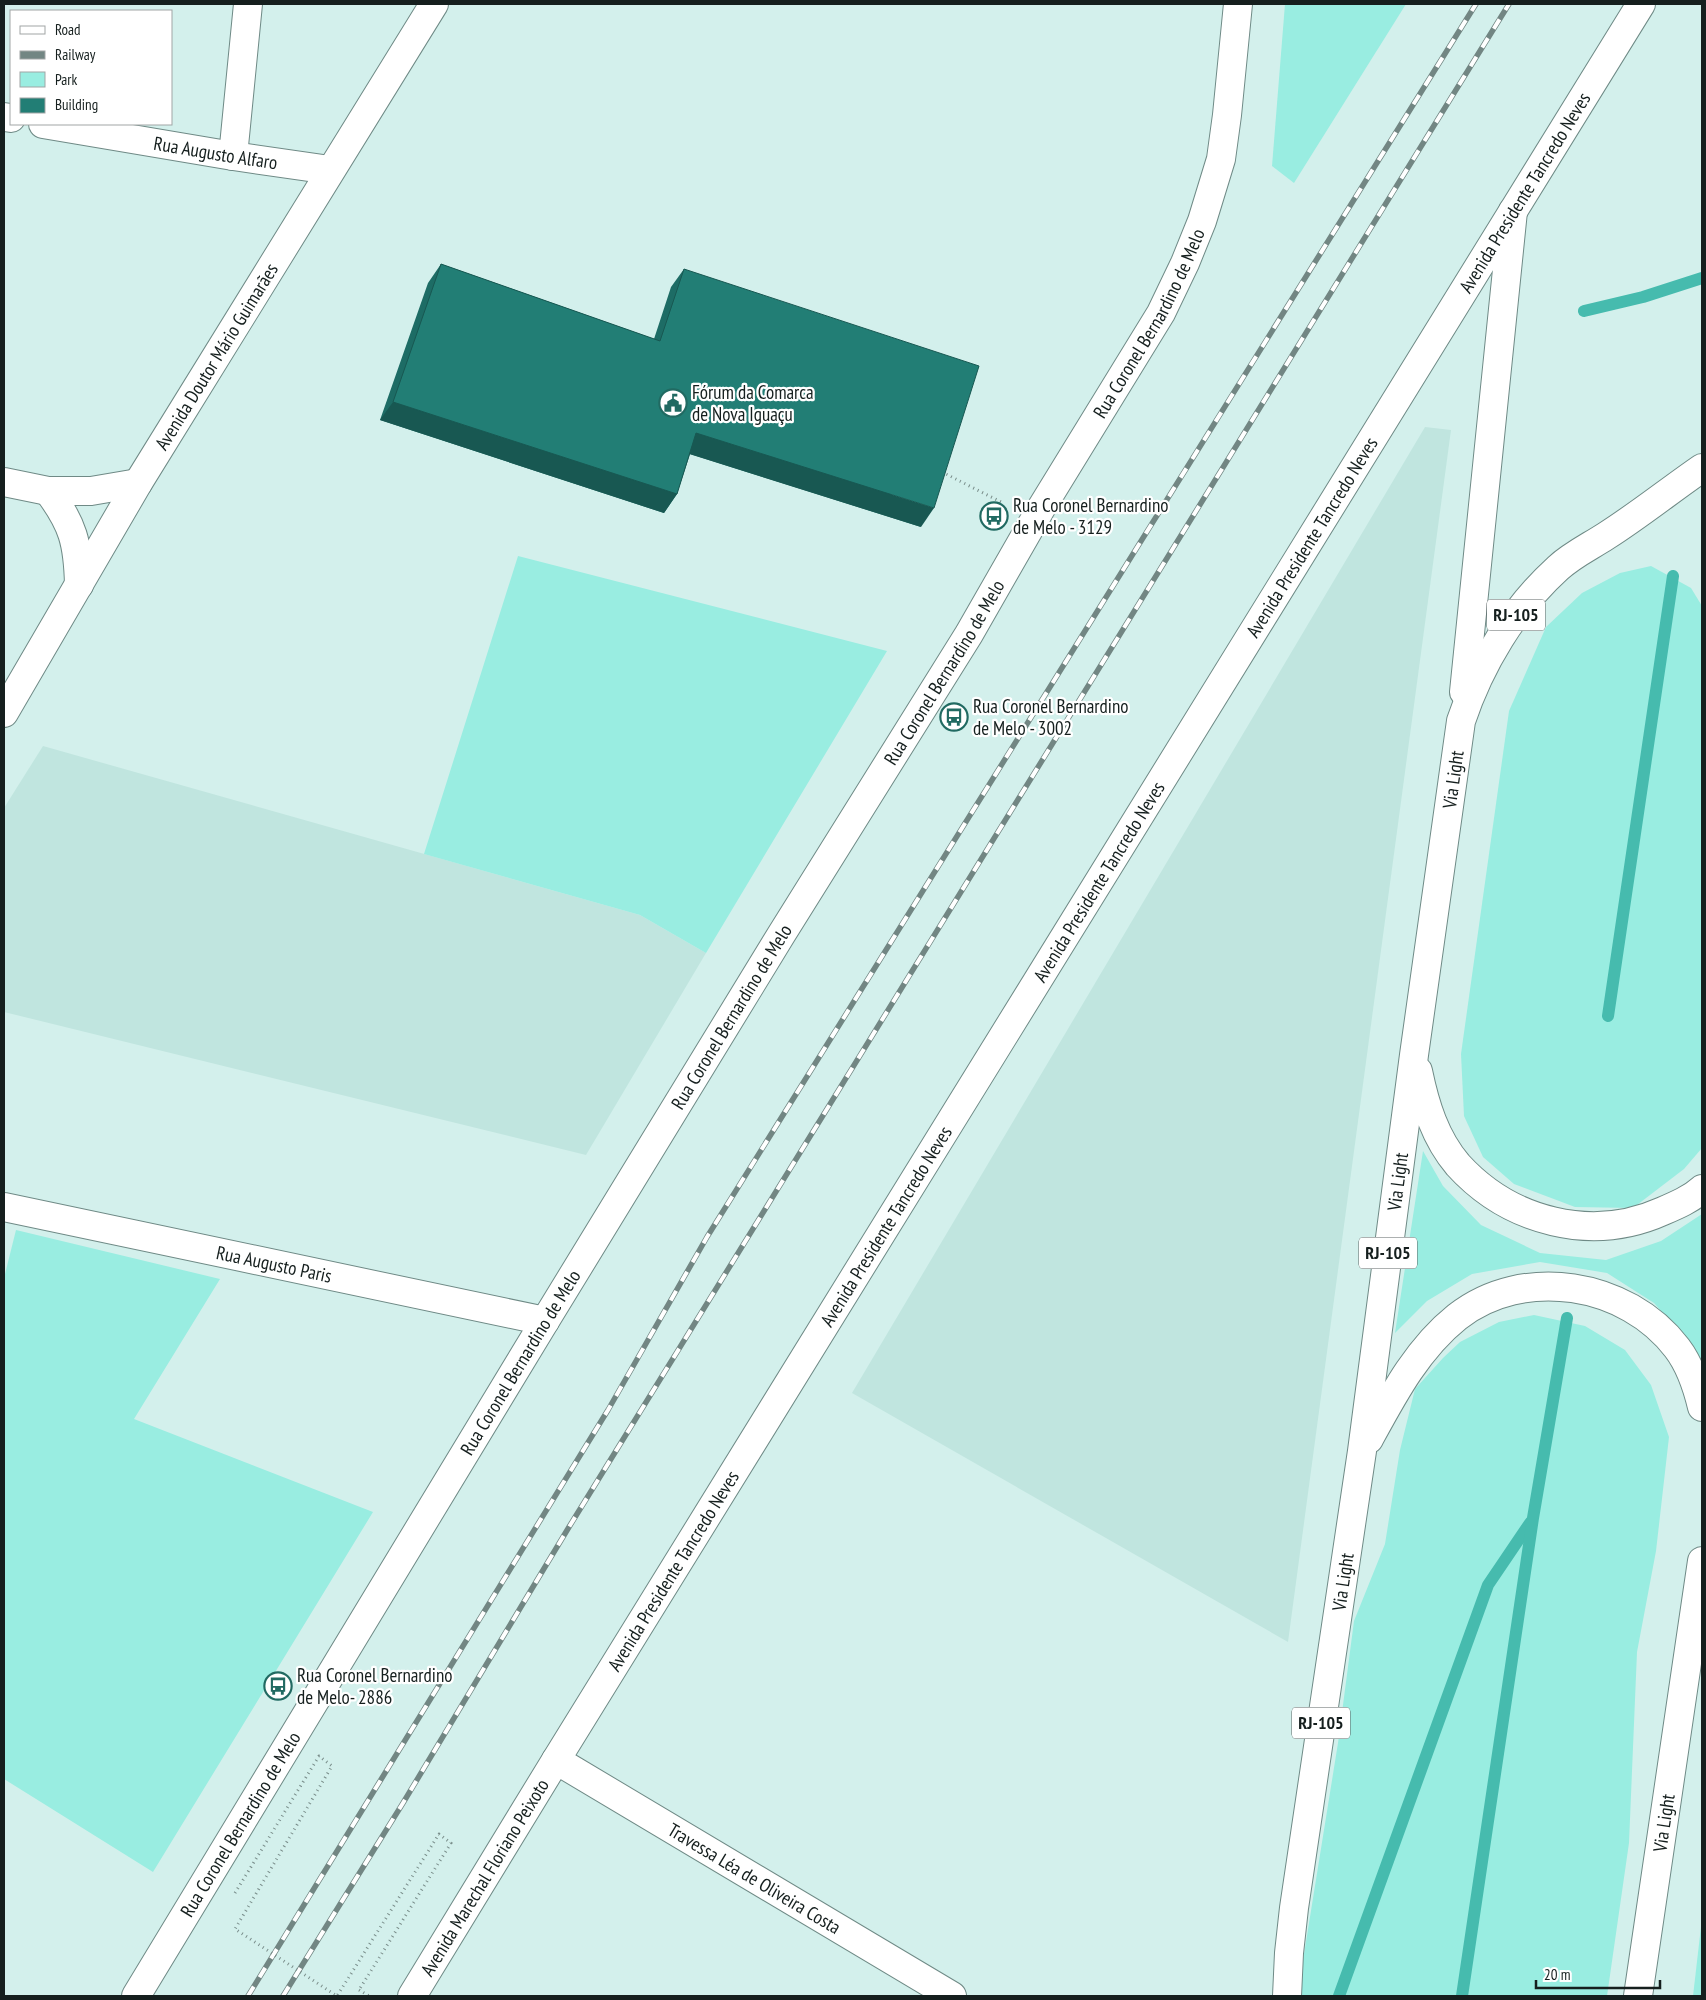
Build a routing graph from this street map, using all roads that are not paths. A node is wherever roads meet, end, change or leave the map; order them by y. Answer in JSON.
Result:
{"nodes":[{"id":1,"x":248,"y":4,"type":"edge"},
{"id":2,"x":434,"y":4,"type":"edge"},
{"id":3,"x":1238,"y":4,"type":"edge"},
{"id":4,"x":1641,"y":4,"type":"edge"},
{"id":5,"x":49,"y":125,"type":"edge"},
{"id":6,"x":233,"y":156,"type":"junction"},
{"id":7,"x":330,"y":170,"type":"junction"},
{"id":8,"x":1513,"y":211,"type":"junction"},
{"id":9,"x":1702,"y":468,"type":"edge"},
{"id":10,"x":4,"y":482,"type":"edge"},
{"id":11,"x":138,"y":483,"type":"junction"},
{"id":12,"x":48,"y":491,"type":"junction"},
{"id":13,"x":79,"y":584,"type":"junction"},
{"id":14,"x":4,"y":713,"type":"edge"},
{"id":15,"x":1461,"y":721,"type":"junction"},
{"id":16,"x":1414,"y":1055,"type":"junction"},
{"id":17,"x":1702,"y":1188,"type":"edge"},
{"id":18,"x":4,"y":1207,"type":"edge"},
{"id":19,"x":545,"y":1321,"type":"junction"},
{"id":20,"x":1702,"y":1406,"type":"edge"},
{"id":21,"x":1362,"y":1451,"type":"junction"},
{"id":22,"x":1702,"y":1561,"type":"edge"},
{"id":23,"x":556,"y":1760,"type":"junction"},
{"id":24,"x":136,"y":1996,"type":"edge"},
{"id":25,"x":412,"y":1996,"type":"edge"},
{"id":26,"x":952,"y":1996,"type":"edge"},
{"id":27,"x":1287,"y":1996,"type":"edge"},
{"id":28,"x":1638,"y":1996,"type":"edge"}],
"edges":[{"from":1,"to":6,"type":"main road"},
{"from":2,"to":7,"type":"main road","name":"Avenida Doutor Mário Guimarães"},
{"from":3,"to":19,"type":"main road","name":"Rua Coronel Bernardino de Melo"},
{"from":4,"to":8,"type":"main road","name":"Avenida Presidente Tancredo Neves"},
{"from":5,"to":6,"type":"main road","name":"Rua Augusto Alfaro"},
{"from":6,"to":7,"type":"main road","name":"Rua Augusto Alfaro"},
{"from":7,"to":11,"type":"main road","name":"Avenida Doutor Mário Guimarães"},
{"from":8,"to":15,"type":"main road"},
{"from":8,"to":23,"type":"main road","name":"Avenida Presidente Tancredo Neves"},
{"from":9,"to":15,"type":"main road","name":"Via Light","number":"RJ-105"},
{"from":10,"to":12,"type":"main road"},
{"from":11,"to":12,"type":"main road"},
{"from":11,"to":13,"type":"main road","name":"Avenida Doutor Mário Guimarães"},
{"from":12,"to":13,"type":"main road"},
{"from":13,"to":14,"type":"main road","name":"Avenida Doutor Mário Guimarães"},
{"from":15,"to":16,"type":"main road","name":"Via Light","number":"RJ-105"},
{"from":16,"to":17,"type":"main road"},
{"from":16,"to":21,"type":"main road","name":"Via Light","number":"RJ-105"},
{"from":18,"to":19,"type":"main road","name":"Rua Augusto Paris"},
{"from":19,"to":24,"type":"main road","name":"Rua Coronel Bernardino de Melo"},
{"from":20,"to":21,"type":"main road"},
{"from":21,"to":27,"type":"main road","name":"Via Light","number":"RJ-105"},
{"from":22,"to":28,"type":"main road","name":"Via Light"},
{"from":23,"to":25,"type":"main road","name":"Avenida Marechal Floriano Peixoto"},
{"from":23,"to":26,"type":"main road","name":"Travessa Léa de Oliveira Costa"}]}
